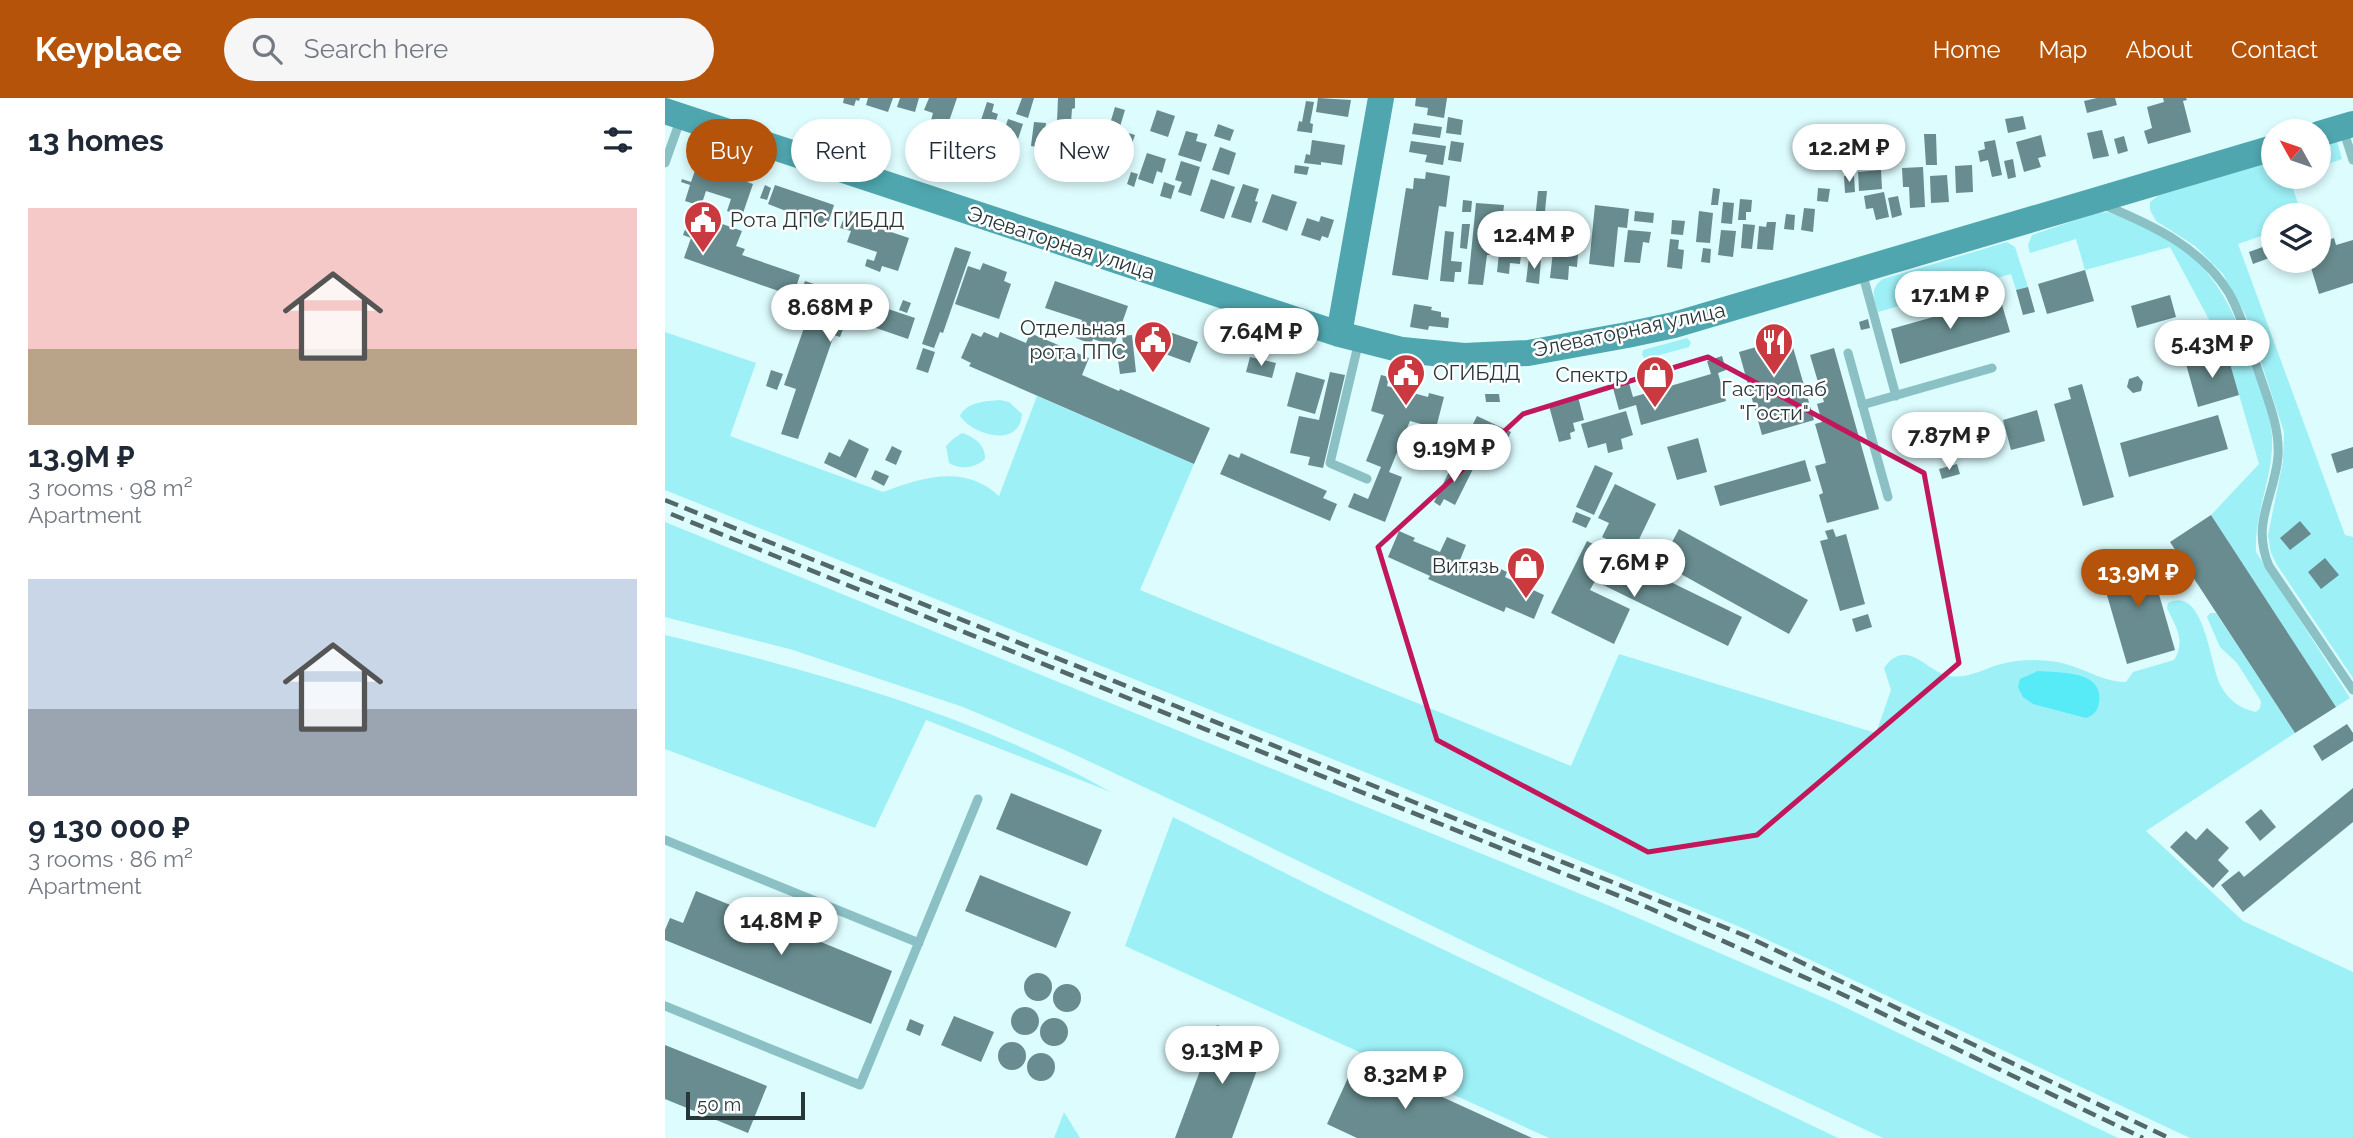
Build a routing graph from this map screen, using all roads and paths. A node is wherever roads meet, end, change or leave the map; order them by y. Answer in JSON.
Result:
{"nodes":[{"id":1,"x":1381,"y":98,"type":"edge"},
{"id":2,"x":673,"y":113,"type":"edge"},
{"id":3,"x":2338,"y":128,"type":"edge"},
{"id":4,"x":2261,"y":152,"type":"edge"},
{"id":5,"x":2353,"y":160,"type":"edge"},
{"id":6,"x":665,"y":163,"type":"edge"},
{"id":7,"x":2096,"y":202,"type":"junction"},
{"id":8,"x":1861,"y":270,"type":"junction"},
{"id":9,"x":1349,"y":337,"type":"junction"},
{"id":10,"x":1848,"y":353,"type":"dead end"},
{"id":11,"x":1992,"y":368,"type":"dead end"},
{"id":12,"x":1896,"y":396,"type":"junction"},
{"id":13,"x":1862,"y":405,"type":"junction"},
{"id":14,"x":1367,"y":479,"type":"dead end"},
{"id":15,"x":1888,"y":497,"type":"dead end"},
{"id":16,"x":2353,"y":690,"type":"edge"},
{"id":17,"x":978,"y":799,"type":"dead end"},
{"id":18,"x":665,"y":840,"type":"edge"},
{"id":19,"x":919,"y":943,"type":"junction"},
{"id":20,"x":665,"y":1006,"type":"edge"}],
"edges":[{"from":1,"to":9,"type":"street"},
{"from":2,"to":6,"type":"lane"},
{"from":2,"to":9,"type":"street","name":"Элеваторная улица"},
{"from":3,"to":5,"type":"lane"},
{"from":4,"to":7,"type":"street","name":"Элеваторная улица"},
{"from":7,"to":8,"type":"street","name":"Элеваторная улица"},
{"from":7,"to":16,"type":"lane"},
{"from":8,"to":9,"type":"street","name":"Элеваторная улица"},
{"from":8,"to":12,"type":"lane"},
{"from":9,"to":14,"type":"lane"},
{"from":10,"to":13,"type":"lane"},
{"from":11,"to":12,"type":"lane"},
{"from":12,"to":13,"type":"lane"},
{"from":13,"to":15,"type":"lane"},
{"from":17,"to":19,"type":"lane"},
{"from":18,"to":19,"type":"lane"},
{"from":19,"to":20,"type":"lane"}]}
